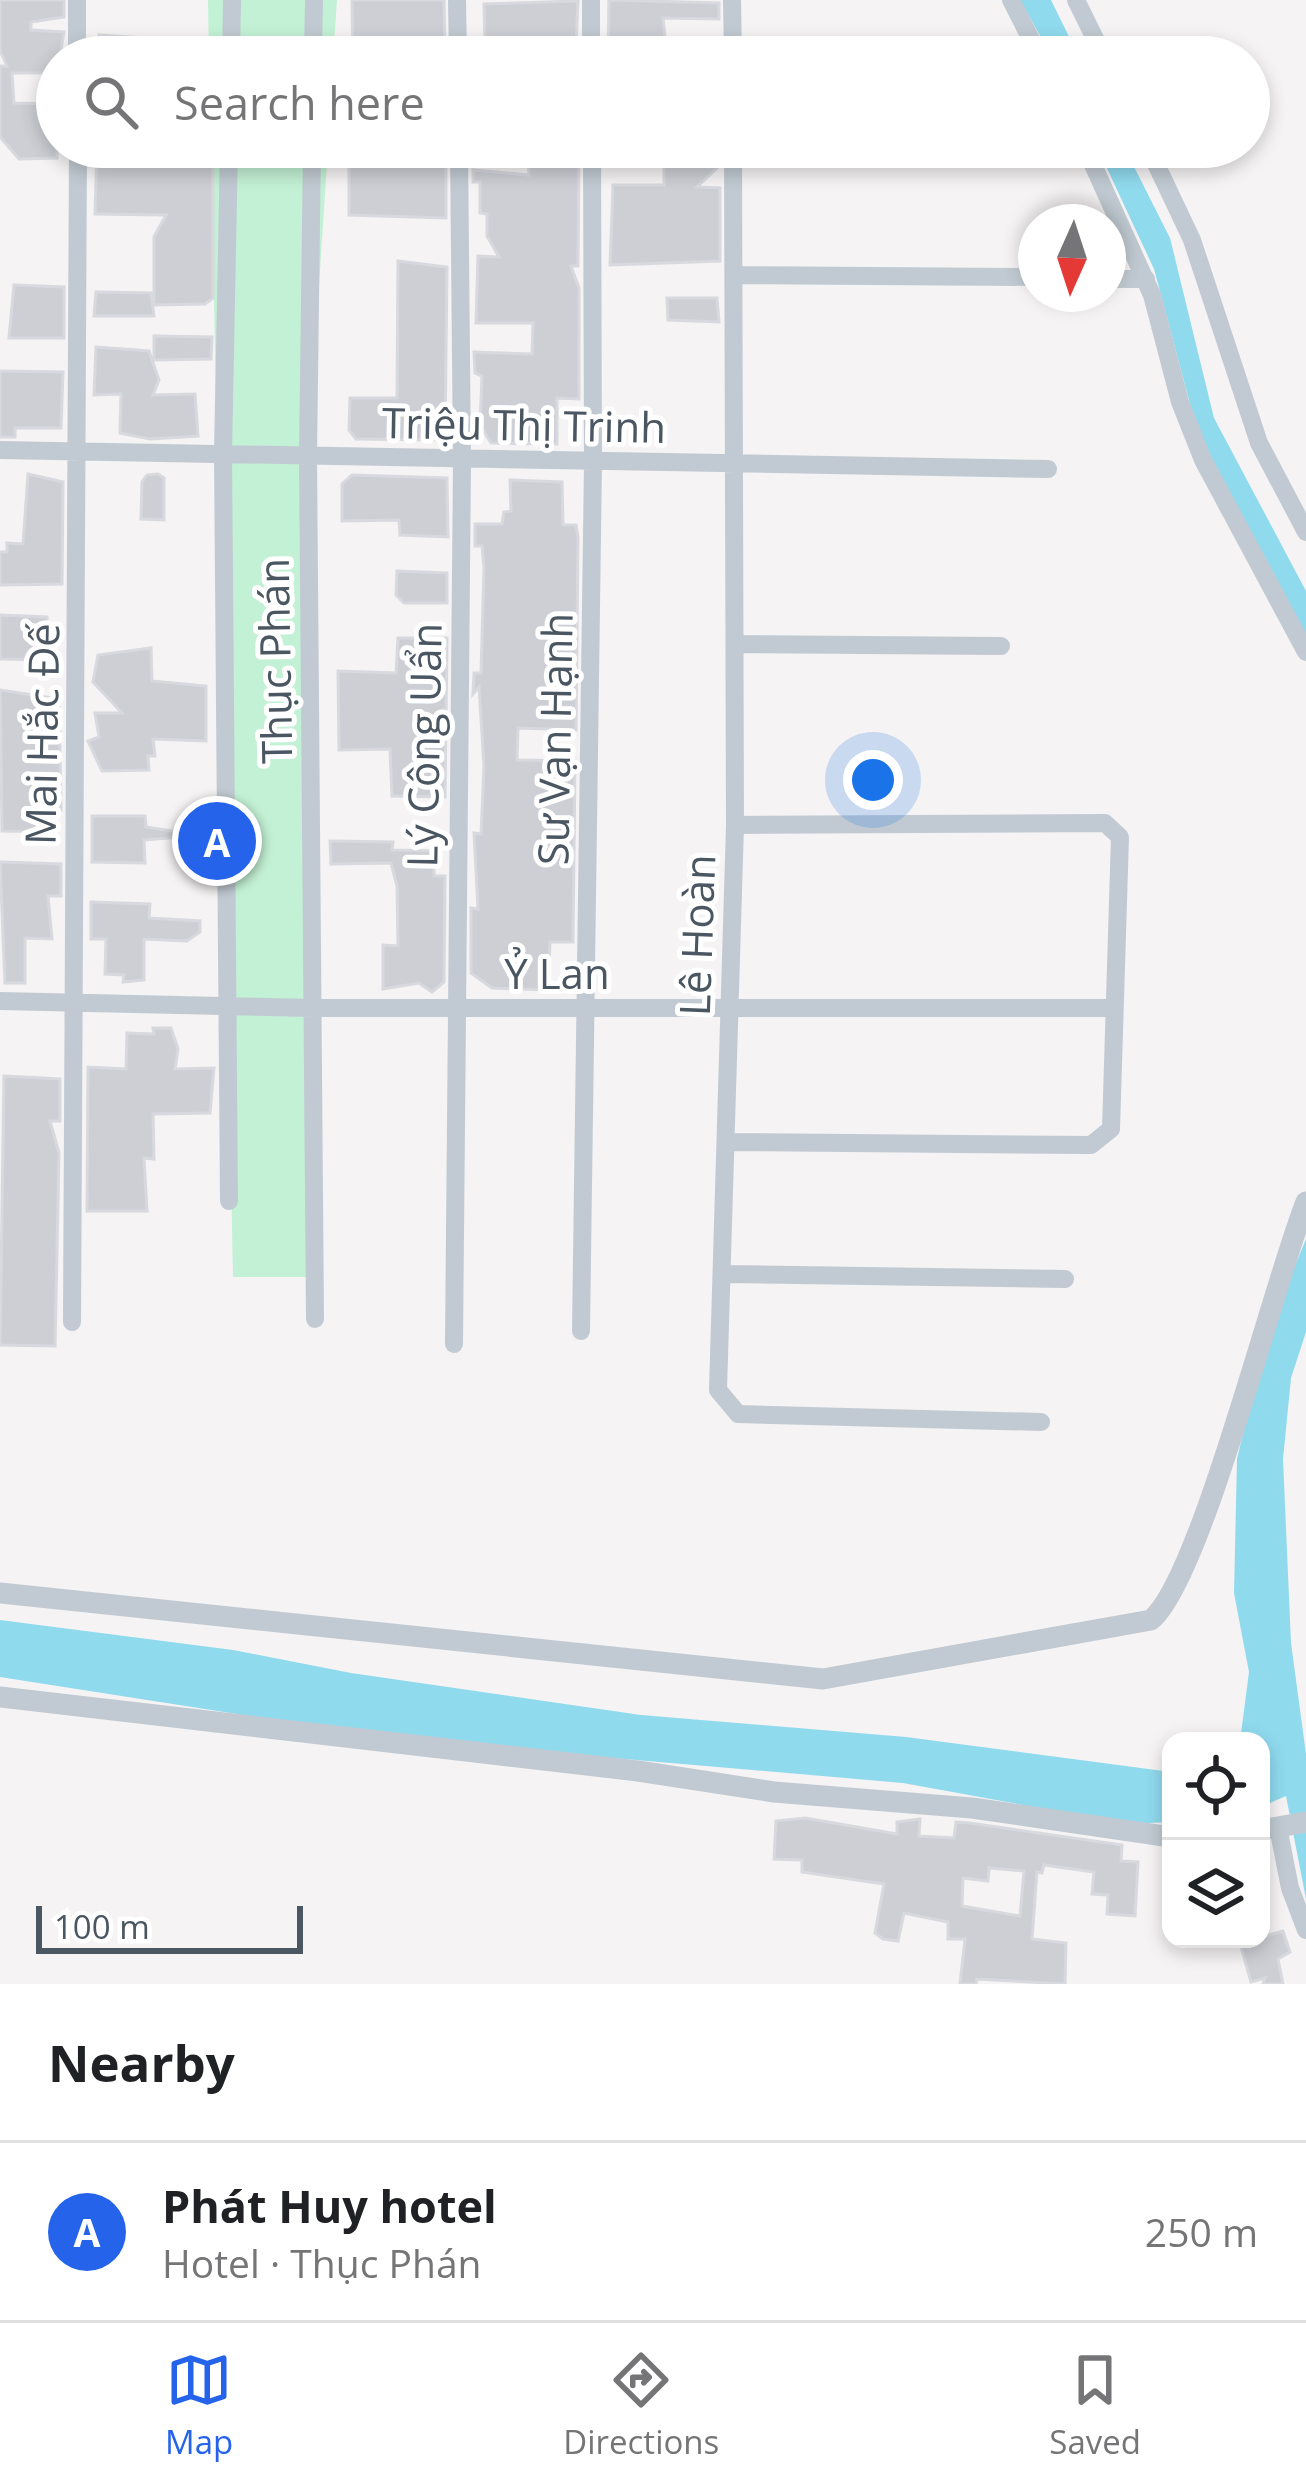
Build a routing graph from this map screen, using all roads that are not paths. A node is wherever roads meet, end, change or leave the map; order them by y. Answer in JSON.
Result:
{"nodes":[{"id":1,"x":77,"y":0,"type":"edge"},
{"id":2,"x":232,"y":0,"type":"edge"},
{"id":3,"x":314,"y":0,"type":"edge"},
{"id":4,"x":457,"y":0,"type":"edge"},
{"id":5,"x":591,"y":0,"type":"edge"},
{"id":6,"x":732,"y":0,"type":"edge"},
{"id":7,"x":1011,"y":0,"type":"edge"},
{"id":8,"x":1076,"y":0,"type":"edge"},
{"id":9,"x":77,"y":36,"type":"edge"},
{"id":10,"x":231,"y":36,"type":"edge"},
{"id":11,"x":314,"y":36,"type":"edge"},
{"id":12,"x":458,"y":36,"type":"edge"},
{"id":13,"x":591,"y":36,"type":"edge"},
{"id":14,"x":733,"y":36,"type":"edge"},
{"id":15,"x":1029,"y":36,"type":"edge"},
{"id":16,"x":1094,"y":36,"type":"edge"},
{"id":17,"x":78,"y":168,"type":"edge"},
{"id":18,"x":229,"y":168,"type":"edge"},
{"id":19,"x":312,"y":168,"type":"edge"},
{"id":20,"x":459,"y":168,"type":"edge"},
{"id":21,"x":592,"y":168,"type":"edge"},
{"id":22,"x":734,"y":168,"type":"edge"},
{"id":23,"x":1095,"y":168,"type":"edge"},
{"id":24,"x":1158,"y":168,"type":"edge"},
{"id":25,"x":734,"y":275,"type":"junction"},
{"id":26,"x":1018,"y":277,"type":"edge"},
{"id":27,"x":1126,"y":279,"type":"edge"},
{"id":28,"x":1146,"y":280,"type":"junction"},
{"id":29,"x":0,"y":450,"type":"edge"},
{"id":30,"x":80,"y":453,"type":"junction"},
{"id":31,"x":224,"y":453,"type":"junction"},
{"id":32,"x":308,"y":456,"type":"junction"},
{"id":33,"x":462,"y":462,"type":"junction"},
{"id":34,"x":593,"y":462,"type":"junction"},
{"id":35,"x":735,"y":463,"type":"junction"},
{"id":36,"x":1048,"y":469,"type":"dead end"},
{"id":37,"x":1306,"y":532,"type":"edge"},
{"id":38,"x":736,"y":644,"type":"junction"},
{"id":39,"x":1001,"y":646,"type":"dead end"},
{"id":40,"x":1306,"y":652,"type":"edge"},
{"id":41,"x":735,"y":825,"type":"junction"},
{"id":42,"x":0,"y":1000,"type":"edge"},
{"id":43,"x":75,"y":1001,"type":"junction"},
{"id":44,"x":231,"y":1004,"type":"junction"},
{"id":45,"x":728,"y":1007,"type":"junction"},
{"id":46,"x":313,"y":1008,"type":"junction"},
{"id":47,"x":456,"y":1008,"type":"junction"},
{"id":48,"x":1114,"y":1008,"type":"junction"},
{"id":49,"x":587,"y":1009,"type":"junction"},
{"id":50,"x":729,"y":1142,"type":"junction"},
{"id":51,"x":229,"y":1202,"type":"dead end"},
{"id":52,"x":1306,"y":1202,"type":"edge"},
{"id":53,"x":724,"y":1274,"type":"junction"},
{"id":54,"x":1065,"y":1279,"type":"dead end"},
{"id":55,"x":315,"y":1319,"type":"dead end"},
{"id":56,"x":72,"y":1322,"type":"dead end"},
{"id":57,"x":581,"y":1331,"type":"dead end"},
{"id":58,"x":454,"y":1344,"type":"dead end"},
{"id":59,"x":1041,"y":1422,"type":"dead end"},
{"id":60,"x":0,"y":1593,"type":"edge"},
{"id":61,"x":0,"y":1697,"type":"edge"},
{"id":62,"x":1283,"y":1827,"type":"edge"},
{"id":63,"x":1162,"y":1836,"type":"edge"},
{"id":64,"x":1306,"y":1930,"type":"edge"}],
"edges":[{"from":1,"to":9,"type":"street"},
{"from":2,"to":10,"type":"street"},
{"from":3,"to":11,"type":"street"},
{"from":4,"to":12,"type":"street"},
{"from":5,"to":13,"type":"street"},
{"from":6,"to":14,"type":"street"},
{"from":7,"to":15,"type":"street"},
{"from":8,"to":16,"type":"street"},
{"from":17,"to":30,"type":"street","name":"Mai Hắc Đế"},
{"from":18,"to":31,"type":"street","name":"Thục Phán"},
{"from":19,"to":32,"type":"street","name":"Thục Phán"},
{"from":20,"to":33,"type":"street","name":"Lý Công Uẩn"},
{"from":21,"to":34,"type":"street","name":"Sư Vạn Hạnh"},
{"from":22,"to":25,"type":"street","name":"Lê Hoàn"},
{"from":23,"to":28,"type":"street"},
{"from":24,"to":37,"type":"street"},
{"from":25,"to":26,"type":"street"},
{"from":25,"to":35,"type":"street","name":"Lê Hoàn"},
{"from":27,"to":28,"type":"street"},
{"from":28,"to":40,"type":"street"},
{"from":29,"to":30,"type":"street","name":"Triệu Thị Trinh"},
{"from":30,"to":31,"type":"street","name":"Triệu Thị Trinh"},
{"from":30,"to":43,"type":"street","name":"Mai Hắc Đế"},
{"from":31,"to":32,"type":"street","name":"Triệu Thị Trinh"},
{"from":31,"to":44,"type":"street","name":"Thục Phán"},
{"from":32,"to":33,"type":"street","name":"Triệu Thị Trinh"},
{"from":32,"to":46,"type":"street","name":"Thục Phán"},
{"from":33,"to":34,"type":"street","name":"Triệu Thị Trinh"},
{"from":33,"to":47,"type":"street","name":"Lý Công Uẩn"},
{"from":34,"to":35,"type":"street","name":"Triệu Thị Trinh"},
{"from":34,"to":49,"type":"street","name":"Sư Vạn Hạnh"},
{"from":35,"to":36,"type":"street","name":"Triệu Thị Trinh"},
{"from":35,"to":38,"type":"street","name":"Lê Hoàn"},
{"from":38,"to":39,"type":"street"},
{"from":38,"to":41,"type":"street","name":"Lê Hoàn"},
{"from":41,"to":45,"type":"street","name":"Lê Hoàn"},
{"from":41,"to":48,"type":"street"},
{"from":42,"to":43,"type":"street","name":"Ỷ Lan"},
{"from":43,"to":44,"type":"street","name":"Ỷ Lan"},
{"from":43,"to":56,"type":"street","name":"Mai Hắc Đế"},
{"from":44,"to":46,"type":"street","name":"Ỷ Lan"},
{"from":44,"to":51,"type":"street","name":"Thục Phán"},
{"from":45,"to":48,"type":"street","name":"Ỷ Lan"},
{"from":45,"to":49,"type":"street","name":"Ỷ Lan"},
{"from":45,"to":50,"type":"street","name":"Lê Hoàn"},
{"from":46,"to":47,"type":"street","name":"Ỷ Lan"},
{"from":46,"to":55,"type":"street","name":"Thục Phán"},
{"from":47,"to":49,"type":"street","name":"Ỷ Lan"},
{"from":47,"to":58,"type":"street","name":"Lý Công Uẩn"},
{"from":48,"to":50,"type":"street"},
{"from":49,"to":57,"type":"street","name":"Sư Vạn Hạnh"},
{"from":50,"to":53,"type":"street","name":"Lê Hoàn"},
{"from":52,"to":60,"type":"street"},
{"from":53,"to":54,"type":"street"},
{"from":53,"to":59,"type":"street","name":"Lê Hoàn"},
{"from":61,"to":63,"type":"street"},
{"from":62,"to":64,"type":"street"}]}
